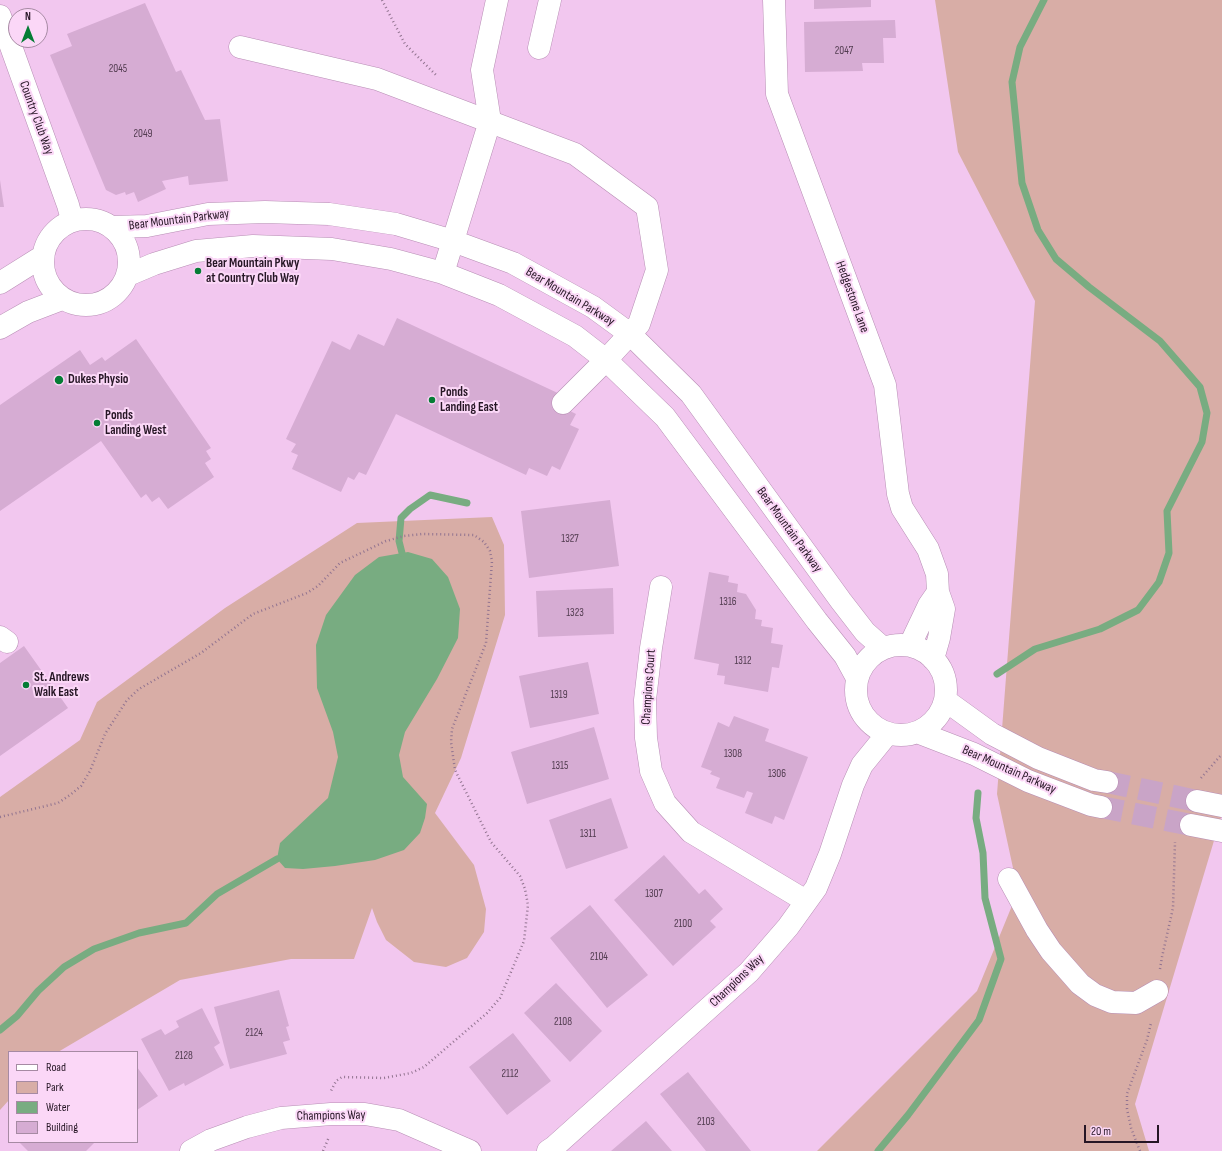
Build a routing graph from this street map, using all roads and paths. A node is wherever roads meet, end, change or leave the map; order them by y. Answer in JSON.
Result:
{"nodes":[{"id":1,"x":382,"y":0,"type":"edge"},
{"id":2,"x":497,"y":0,"type":"edge"},
{"id":3,"x":550,"y":0,"type":"edge"},
{"id":4,"x":774,"y":0,"type":"edge"},
{"id":5,"x":0,"y":16,"type":"edge"},
{"id":6,"x":240,"y":47,"type":"dead end"},
{"id":7,"x":539,"y":48,"type":"dead end"},
{"id":8,"x":442,"y":79,"type":"dead end"},
{"id":9,"x":490,"y":122,"type":"junction"},
{"id":10,"x":72,"y":220,"type":"junction"},
{"id":11,"x":113,"y":227,"type":"junction"},
{"id":12,"x":453,"y":241,"type":"junction"},
{"id":13,"x":43,"y":256,"type":"junction"},
{"id":14,"x":443,"y":273,"type":"junction"},
{"id":15,"x":128,"y":275,"type":"junction"},
{"id":16,"x":0,"y":283,"type":"edge"},
{"id":17,"x":62,"y":299,"type":"junction"},
{"id":18,"x":0,"y":328,"type":"edge"},
{"id":19,"x":630,"y":334,"type":"junction"},
{"id":20,"x":606,"y":360,"type":"junction"},
{"id":21,"x":563,"y":403,"type":"dead end"},
{"id":22,"x":661,"y":587,"type":"dead end"},
{"id":23,"x":938,"y":592,"type":"junction"},
{"id":24,"x":910,"y":645,"type":"junction"},
{"id":25,"x":883,"y":648,"type":"junction"},
{"id":26,"x":933,"y":658,"type":"junction"},
{"id":27,"x":857,"y":678,"type":"junction"},
{"id":28,"x":945,"y":700,"type":"junction"},
{"id":29,"x":864,"y":717,"type":"junction"},
{"id":30,"x":917,"y":732,"type":"junction"},
{"id":31,"x":888,"y":733,"type":"junction"},
{"id":32,"x":1222,"y":754,"type":"edge"},
{"id":33,"x":862,"y":765,"type":"junction"},
{"id":34,"x":1199,"y":780,"type":"dead end"},
{"id":35,"x":1107,"y":782,"type":"tunnel mouth"},
{"id":36,"x":1197,"y":801,"type":"tunnel mouth"},
{"id":37,"x":1222,"y":806,"type":"edge"},
{"id":38,"x":1101,"y":807,"type":"tunnel mouth"},
{"id":39,"x":0,"y":817,"type":"edge"},
{"id":40,"x":1191,"y":824,"type":"tunnel mouth"},
{"id":41,"x":1222,"y":831,"type":"edge"},
{"id":42,"x":1009,"y":879,"type":"dead end"},
{"id":43,"x":806,"y":901,"type":"junction"},
{"id":44,"x":1158,"y":991,"type":"dead end"},
{"id":45,"x":331,"y":1096,"type":"dead end"},
{"id":46,"x":330,"y":1133,"type":"dead end"},
{"id":47,"x":191,"y":1151,"type":"edge"},
{"id":48,"x":323,"y":1151,"type":"edge"},
{"id":49,"x":470,"y":1151,"type":"edge"},
{"id":50,"x":548,"y":1151,"type":"edge"}],
"edges":[{"from":1,"to":8,"type":"path"},
{"from":2,"to":9,"type":"street"},
{"from":3,"to":7,"type":"street"},
{"from":4,"to":23,"type":"street","name":"Hedgestone Lane"},
{"from":5,"to":10,"type":"street","name":"Country Club Way"},
{"from":6,"to":9,"type":"street"},
{"from":9,"to":12,"type":"street"},
{"from":9,"to":19,"type":"street"},
{"from":10,"to":11,"type":"street"},
{"from":10,"to":13,"type":"street"},
{"from":11,"to":12,"type":"street","name":"Bear Mountain Parkway"},
{"from":11,"to":15,"type":"street"},
{"from":12,"to":14,"type":"street"},
{"from":12,"to":19,"type":"street","name":"Bear Mountain Parkway"},
{"from":13,"to":16,"type":"street"},
{"from":13,"to":17,"type":"street"},
{"from":14,"to":15,"type":"street"},
{"from":14,"to":20,"type":"street"},
{"from":15,"to":17,"type":"street"},
{"from":17,"to":18,"type":"street"},
{"from":19,"to":20,"type":"street"},
{"from":19,"to":25,"type":"street","name":"Bear Mountain Parkway"},
{"from":20,"to":21,"type":"street"},
{"from":20,"to":27,"type":"street"},
{"from":22,"to":43,"type":"street","name":"Champions Court"},
{"from":23,"to":24,"type":"street"},
{"from":23,"to":26,"type":"street","name":"Hedgestone Lane"},
{"from":24,"to":25,"type":"street"},
{"from":24,"to":26,"type":"street"},
{"from":25,"to":27,"type":"street"},
{"from":26,"to":28,"type":"street"},
{"from":27,"to":29,"type":"street"},
{"from":28,"to":30,"type":"street"},
{"from":28,"to":35,"type":"street","name":"Bear Mountain Parkway"},
{"from":29,"to":31,"type":"street"},
{"from":29,"to":33,"type":"street","name":"Champions Way"},
{"from":30,"to":31,"type":"street"},
{"from":30,"to":38,"type":"street","name":"Bear Mountain Parkway"},
{"from":31,"to":33,"type":"street","name":"Champions Way"},
{"from":32,"to":34,"type":"path"},
{"from":33,"to":43,"type":"street","name":"Champions Way"},
{"from":36,"to":37,"type":"street"},
{"from":39,"to":45,"type":"path"},
{"from":40,"to":41,"type":"street"},
{"from":42,"to":44,"type":"street"},
{"from":43,"to":50,"type":"street","name":"Champions Way"},
{"from":46,"to":48,"type":"path"},
{"from":47,"to":49,"type":"street","name":"Champions Way"}]}
